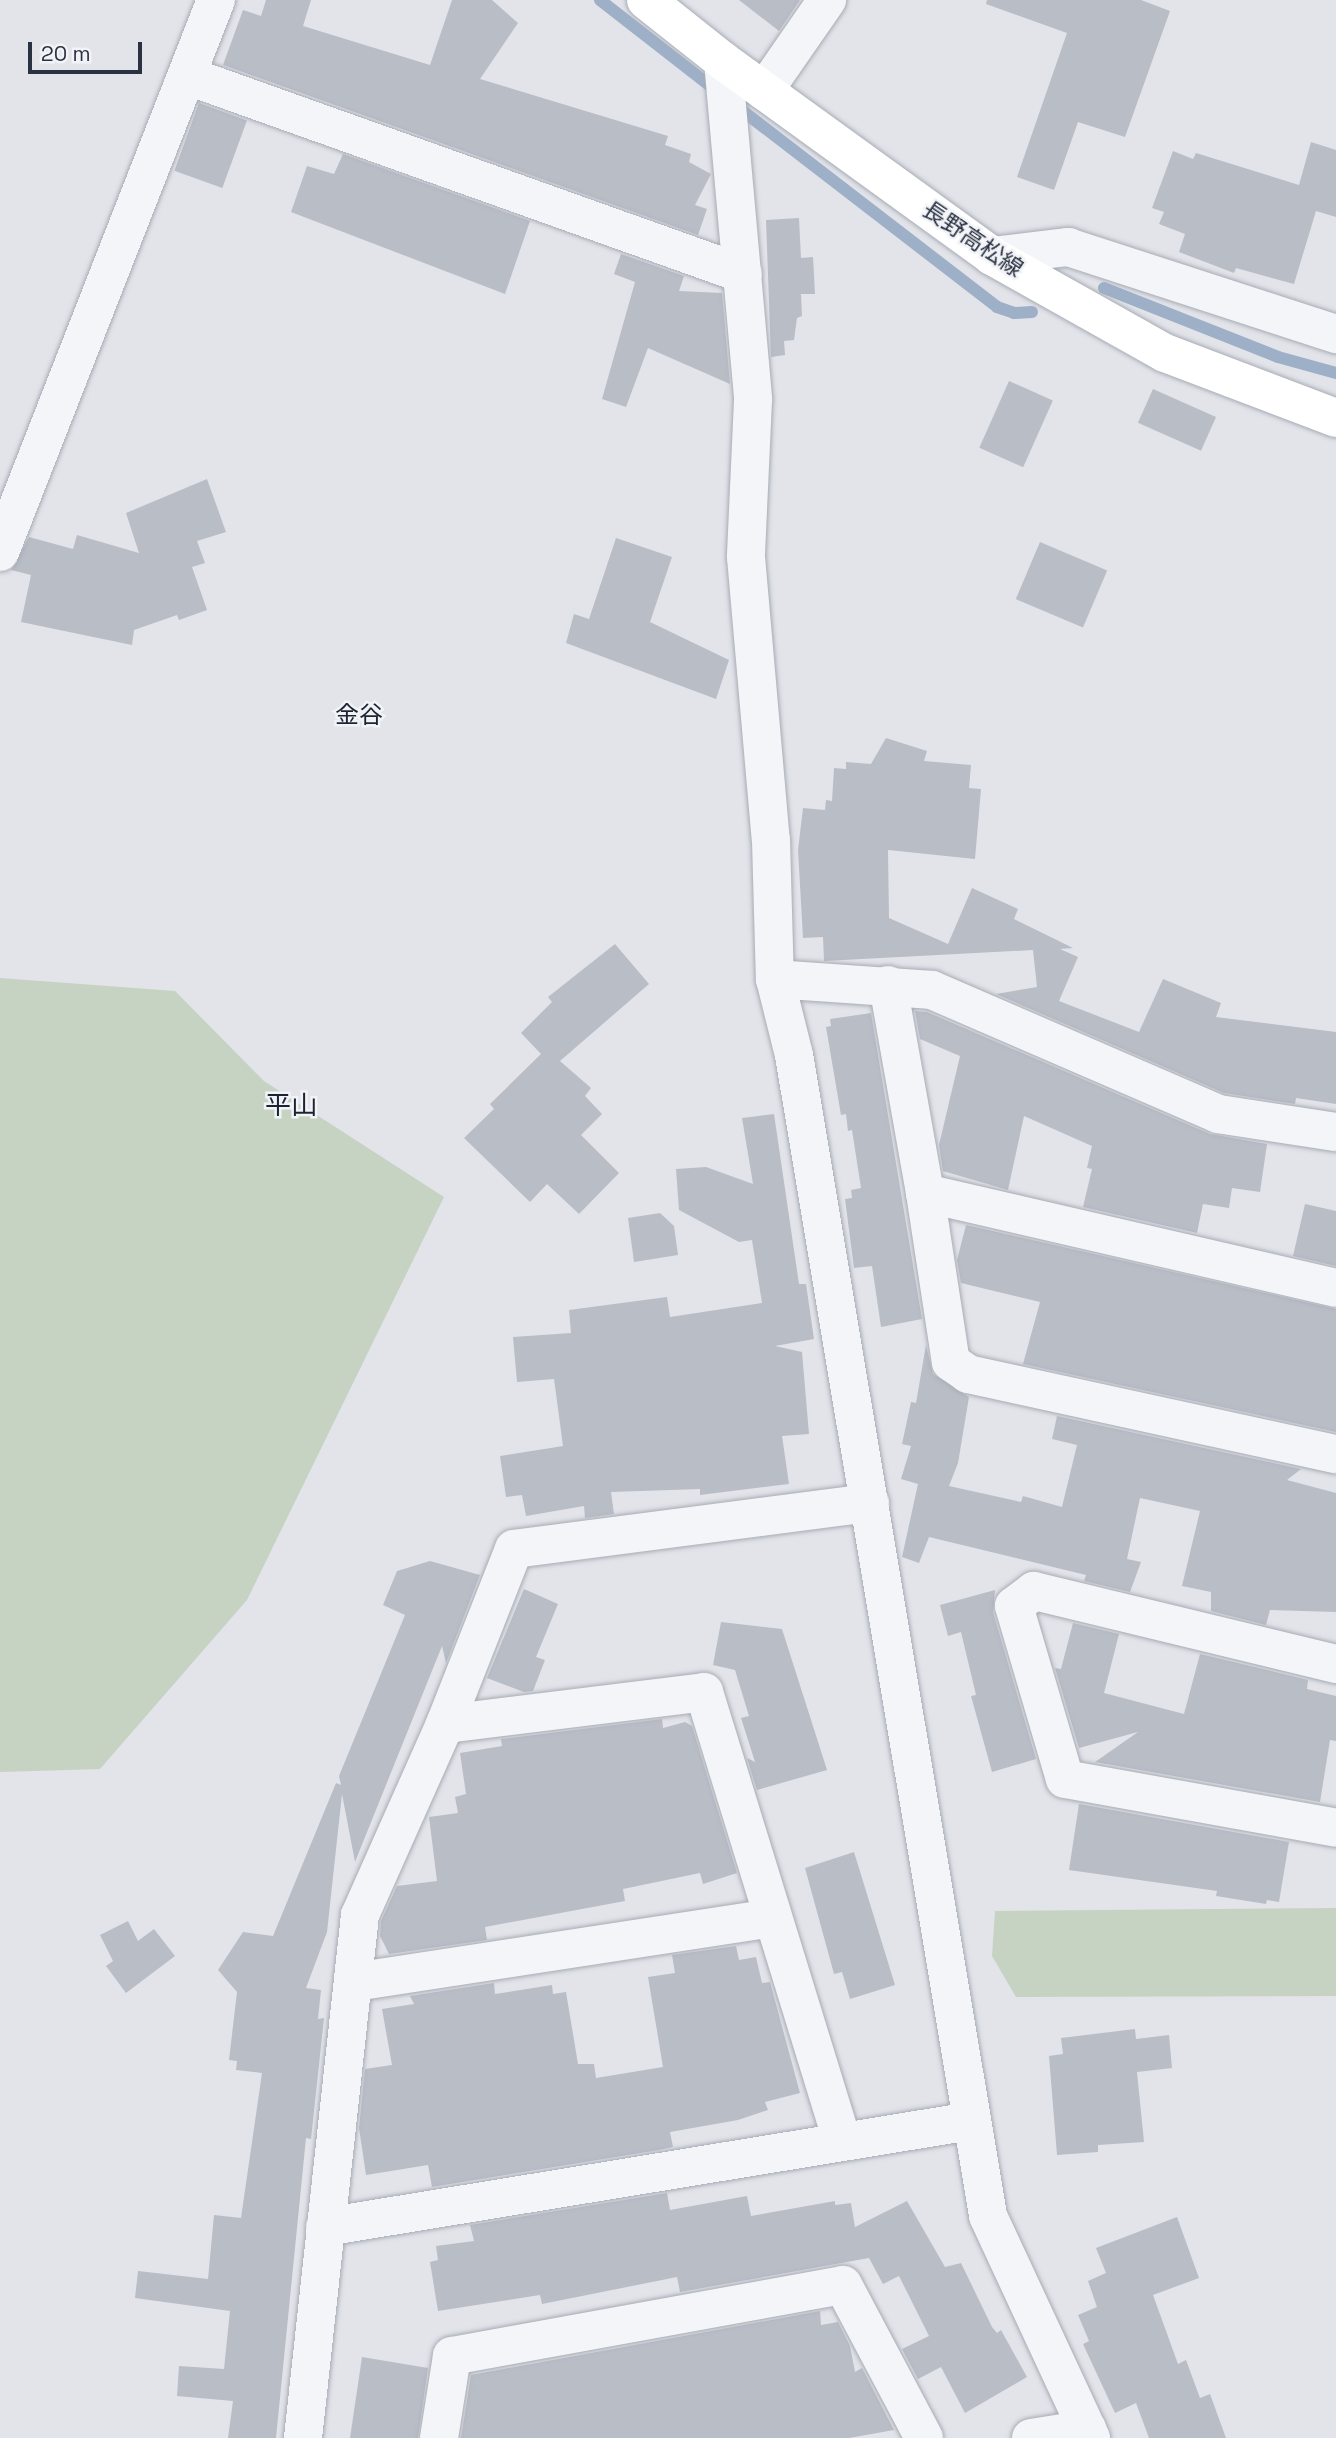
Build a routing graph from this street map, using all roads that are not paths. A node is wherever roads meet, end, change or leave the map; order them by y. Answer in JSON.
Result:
{"nodes":[{"id":1,"x":216,"y":0,"type":"edge"},
{"id":2,"x":646,"y":0,"type":"edge"},
{"id":3,"x":827,"y":0,"type":"edge"},
{"id":4,"x":188,"y":76,"type":"junction"},
{"id":5,"x":724,"y":87,"type":"junction"},
{"id":6,"x":764,"y":91,"type":"junction"},
{"id":7,"x":992,"y":257,"type":"junction"},
{"id":8,"x":743,"y":274,"type":"junction"},
{"id":9,"x":1336,"y":334,"type":"edge"},
{"id":10,"x":1336,"y":418,"type":"edge"},
{"id":11,"x":0,"y":552,"type":"edge"},
{"id":12,"x":775,"y":979,"type":"junction"},
{"id":13,"x":888,"y":985,"type":"junction"},
{"id":14,"x":1336,"y":1132,"type":"edge"},
{"id":15,"x":925,"y":1193,"type":"junction"},
{"id":16,"x":1336,"y":1288,"type":"edge"},
{"id":17,"x":1336,"y":1454,"type":"edge"},
{"id":18,"x":870,"y":1503,"type":"junction"},
{"id":19,"x":1336,"y":1664,"type":"edge"},
{"id":20,"x":445,"y":1724,"type":"junction"},
{"id":21,"x":1336,"y":1828,"type":"edge"},
{"id":22,"x":772,"y":1918,"type":"junction"},
{"id":23,"x":354,"y":1982,"type":"junction"},
{"id":24,"x":971,"y":2121,"type":"junction"},
{"id":25,"x":842,"y":2140,"type":"junction"},
{"id":26,"x":324,"y":2227,"type":"junction"},
{"id":27,"x":1089,"y":2433,"type":"edge"},
{"id":28,"x":303,"y":2438,"type":"edge"},
{"id":29,"x":439,"y":2438,"type":"edge"},
{"id":30,"x":924,"y":2438,"type":"edge"},
{"id":31,"x":1031,"y":2438,"type":"edge"}],
"edges":[{"from":1,"to":4,"type":"street"},
{"from":2,"to":5,"type":"main road","name":"長野高松線"},
{"from":3,"to":6,"type":"street"},
{"from":4,"to":8,"type":"street"},
{"from":4,"to":11,"type":"street"},
{"from":5,"to":6,"type":"main road","name":"長野高松線"},
{"from":5,"to":8,"type":"street"},
{"from":6,"to":7,"type":"main road","name":"長野高松線"},
{"from":7,"to":9,"type":"street"},
{"from":7,"to":10,"type":"main road","name":"長野高松線"},
{"from":8,"to":12,"type":"street"},
{"from":12,"to":13,"type":"street"},
{"from":12,"to":18,"type":"street"},
{"from":13,"to":14,"type":"street"},
{"from":13,"to":15,"type":"street"},
{"from":15,"to":16,"type":"street"},
{"from":15,"to":17,"type":"street"},
{"from":18,"to":20,"type":"street"},
{"from":18,"to":24,"type":"street"},
{"from":19,"to":21,"type":"street"},
{"from":20,"to":22,"type":"street"},
{"from":20,"to":23,"type":"street"},
{"from":22,"to":23,"type":"street"},
{"from":22,"to":25,"type":"street"},
{"from":23,"to":26,"type":"street"},
{"from":24,"to":25,"type":"street"},
{"from":24,"to":27,"type":"street"},
{"from":25,"to":26,"type":"street"},
{"from":26,"to":28,"type":"street"},
{"from":27,"to":31,"type":"street"},
{"from":29,"to":30,"type":"street"}]}
